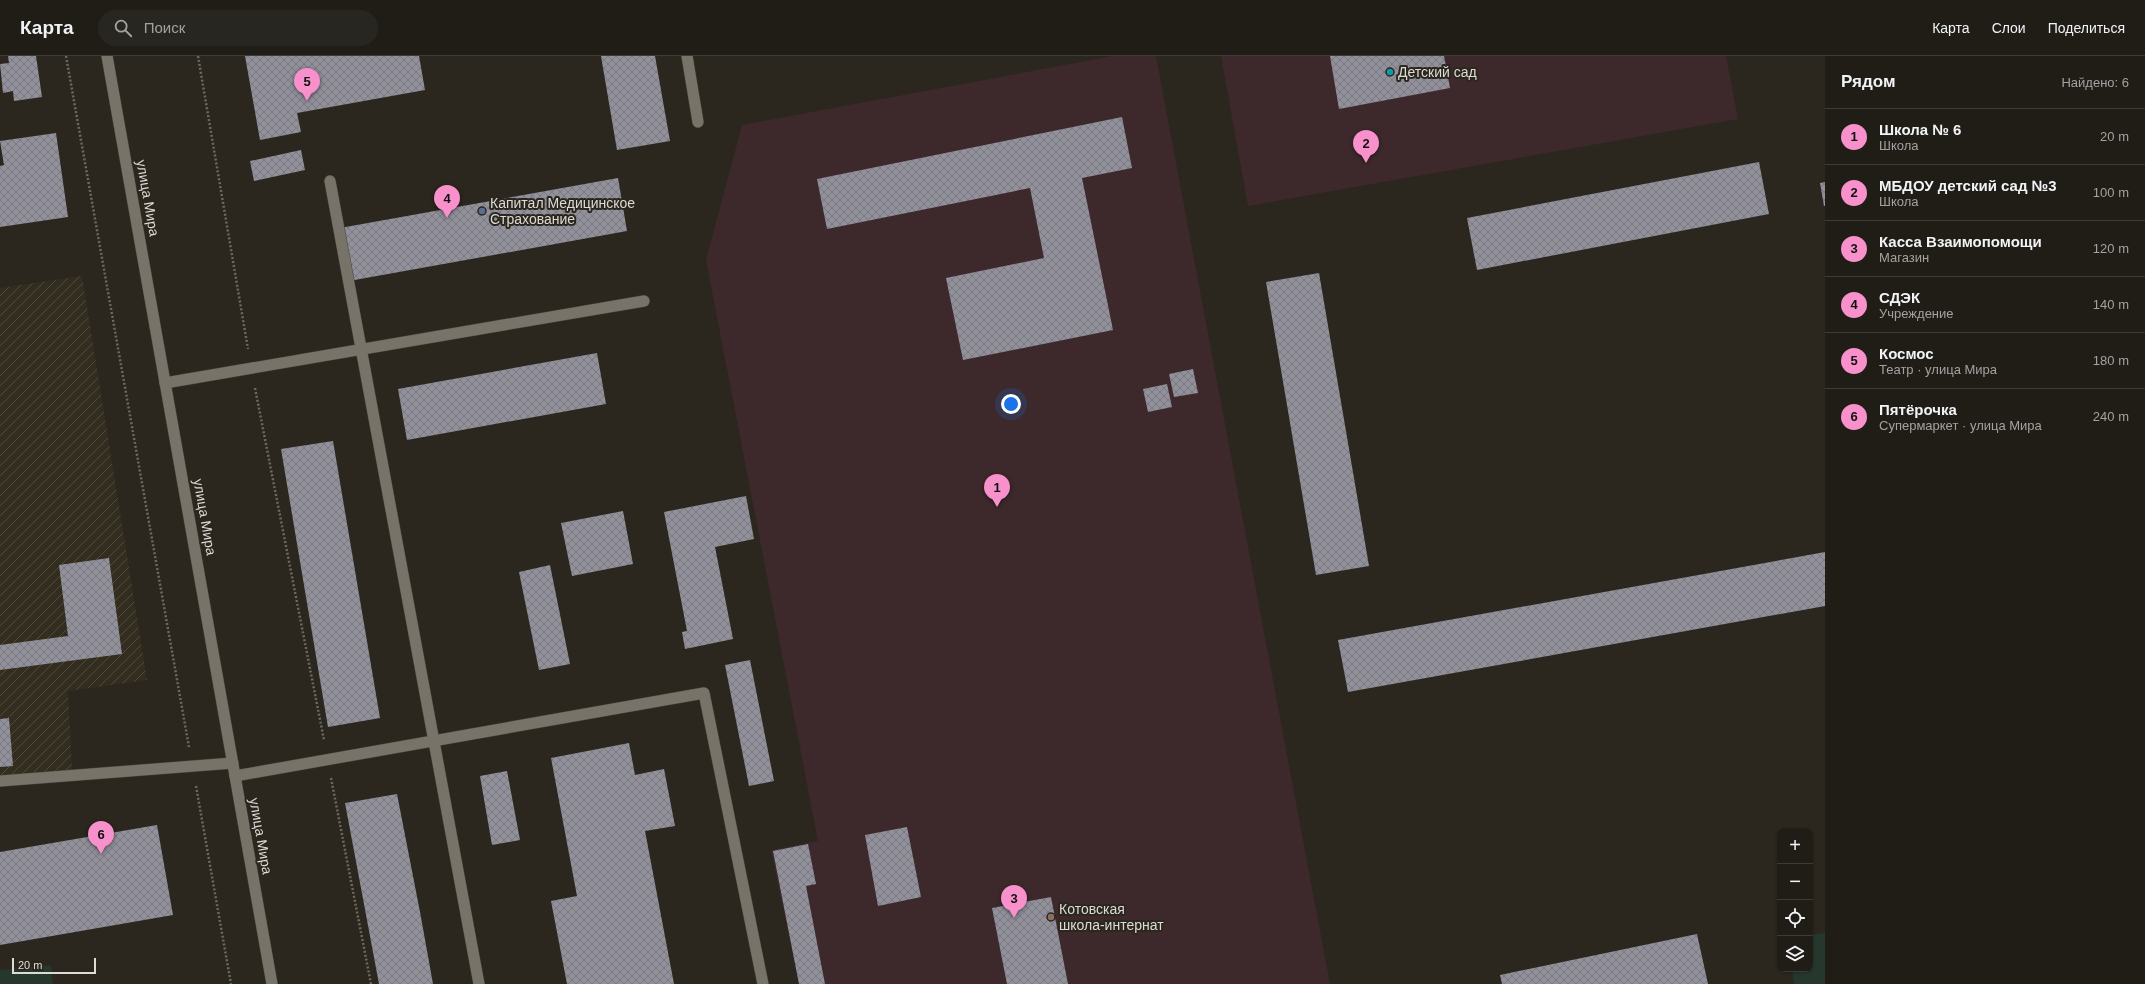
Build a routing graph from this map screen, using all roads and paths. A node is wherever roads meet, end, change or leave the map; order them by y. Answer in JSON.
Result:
{"nodes":[{"id":1,"x":66,"y":56,"type":"edge"},
{"id":2,"x":107,"y":56,"type":"edge"},
{"id":3,"x":198,"y":56,"type":"edge"},
{"id":4,"x":687,"y":56,"type":"edge"},
{"id":5,"x":698,"y":122,"type":"dead end"},
{"id":6,"x":330,"y":181,"type":"dead end"},
{"id":7,"x":644,"y":301,"type":"dead end"},
{"id":8,"x":361,"y":350,"type":"junction"},
{"id":9,"x":251,"y":369,"type":"junction"},
{"id":10,"x":165,"y":384,"type":"junction"},
{"id":11,"x":434,"y":741,"type":"junction"},
{"id":12,"x":328,"y":759,"type":"junction"},
{"id":13,"x":233,"y":763,"type":"junction"},
{"id":14,"x":192,"y":766,"type":"junction"},
{"id":15,"x":235,"y":776,"type":"junction"},
{"id":16,"x":0,"y":781,"type":"edge"},
{"id":17,"x":231,"y":984,"type":"edge"},
{"id":18,"x":272,"y":984,"type":"edge"},
{"id":19,"x":371,"y":984,"type":"edge"},
{"id":20,"x":479,"y":984,"type":"edge"},
{"id":21,"x":762,"y":984,"type":"edge"}],
"edges":[{"from":1,"to":14,"type":"path"},
{"from":2,"to":10,"type":"street","name":"улица Мира"},
{"from":3,"to":9,"type":"path"},
{"from":4,"to":5,"type":"street"},
{"from":6,"to":8,"type":"street"},
{"from":7,"to":8,"type":"street"},
{"from":8,"to":9,"type":"street"},
{"from":8,"to":11,"type":"street"},
{"from":9,"to":10,"type":"street"},
{"from":9,"to":12,"type":"path"},
{"from":10,"to":13,"type":"street","name":"улица Мира"},
{"from":11,"to":12,"type":"street"},
{"from":11,"to":20,"type":"street"},
{"from":11,"to":21,"type":"street"},
{"from":12,"to":15,"type":"street"},
{"from":12,"to":19,"type":"path"},
{"from":13,"to":14,"type":"street"},
{"from":13,"to":15,"type":"street","name":"улица Мира"},
{"from":14,"to":16,"type":"street"},
{"from":14,"to":17,"type":"path"},
{"from":15,"to":18,"type":"street","name":"улица Мира"}]}
